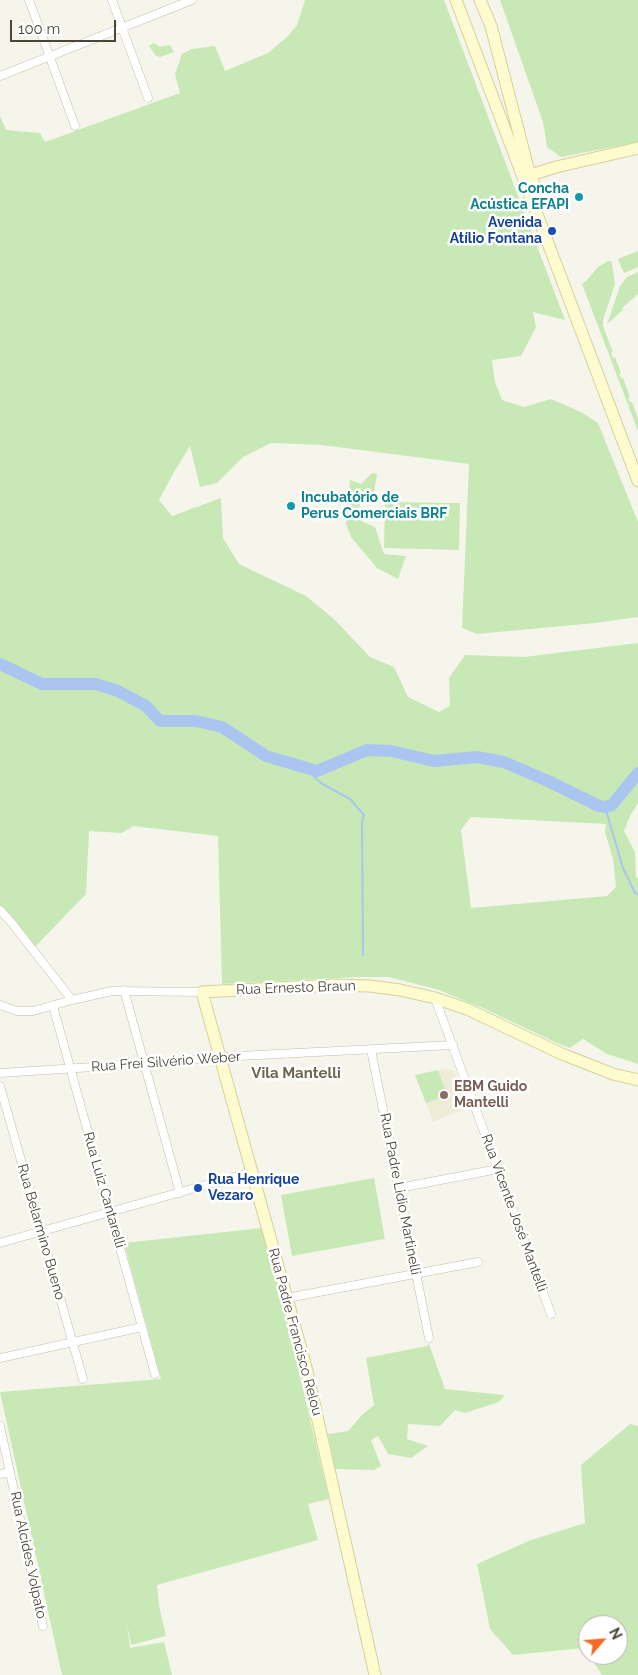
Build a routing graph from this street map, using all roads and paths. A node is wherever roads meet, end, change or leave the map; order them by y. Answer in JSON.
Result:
{"nodes":[{"id":1,"x":29,"y":0,"type":"edge"},
{"id":2,"x":112,"y":0,"type":"edge"},
{"id":3,"x":192,"y":0,"type":"edge"},
{"id":4,"x":456,"y":0,"type":"edge"},
{"id":5,"x":480,"y":0,"type":"edge"},
{"id":6,"x":122,"y":28,"type":"junction"},
{"id":7,"x":50,"y":56,"type":"junction"},
{"id":8,"x":0,"y":76,"type":"edge"},
{"id":9,"x":148,"y":98,"type":"dead end"},
{"id":10,"x":75,"y":126,"type":"dead end"},
{"id":11,"x":638,"y":148,"type":"edge"},
{"id":12,"x":526,"y":176,"type":"junction"},
{"id":13,"x":638,"y":461,"type":"edge"},
{"id":14,"x":638,"y":481,"type":"edge"},
{"id":15,"x":0,"y":910,"type":"edge"},
{"id":16,"x":124,"y":990,"type":"junction"},
{"id":17,"x":202,"y":992,"type":"junction"},
{"id":18,"x":436,"y":998,"type":"junction"},
{"id":19,"x":72,"y":1000,"type":"junction"},
{"id":20,"x":0,"y":1005,"type":"edge"},
{"id":21,"x":52,"y":1006,"type":"junction"},
{"id":22,"x":453,"y":1045,"type":"junction"},
{"id":23,"x":371,"y":1050,"type":"junction"},
{"id":24,"x":220,"y":1057,"type":"junction"},
{"id":25,"x":144,"y":1064,"type":"junction"},
{"id":26,"x":70,"y":1068,"type":"junction"},
{"id":27,"x":0,"y":1073,"type":"edge"},
{"id":28,"x":638,"y":1080,"type":"edge"},
{"id":29,"x":0,"y":1086,"type":"edge"},
{"id":30,"x":498,"y":1169,"type":"junction"},
{"id":31,"x":252,"y":1172,"type":"junction"},
{"id":32,"x":399,"y":1188,"type":"junction"},
{"id":33,"x":180,"y":1193,"type":"junction"},
{"id":34,"x":110,"y":1212,"type":"junction"},
{"id":35,"x":41,"y":1232,"type":"junction"},
{"id":36,"x":0,"y":1243,"type":"edge"},
{"id":37,"x":478,"y":1262,"type":"dead end"},
{"id":38,"x":416,"y":1274,"type":"junction"},
{"id":39,"x":287,"y":1298,"type":"junction"},
{"id":40,"x":551,"y":1314,"type":"dead end"},
{"id":41,"x":142,"y":1327,"type":"junction"},
{"id":42,"x":429,"y":1338,"type":"dead end"},
{"id":43,"x":72,"y":1342,"type":"junction"},
{"id":44,"x":0,"y":1358,"type":"edge"},
{"id":45,"x":154,"y":1374,"type":"dead end"},
{"id":46,"x":83,"y":1379,"type":"dead end"},
{"id":47,"x":0,"y":1426,"type":"edge"},
{"id":48,"x":10,"y":1472,"type":"junction"},
{"id":49,"x":0,"y":1474,"type":"edge"},
{"id":50,"x":43,"y":1626,"type":"dead end"},
{"id":51,"x":375,"y":1675,"type":"edge"}],
"edges":[{"from":1,"to":7,"type":"street"},
{"from":2,"to":6,"type":"street"},
{"from":3,"to":6,"type":"street"},
{"from":4,"to":12,"type":"street"},
{"from":5,"to":12,"type":"street"},
{"from":6,"to":7,"type":"street"},
{"from":6,"to":9,"type":"street"},
{"from":7,"to":8,"type":"street"},
{"from":7,"to":10,"type":"street"},
{"from":11,"to":12,"type":"street"},
{"from":12,"to":13,"type":"street"},
{"from":12,"to":14,"type":"street"},
{"from":15,"to":19,"type":"street"},
{"from":16,"to":17,"type":"street","name":"Rua Ernesto Braun"},
{"from":16,"to":19,"type":"street","name":"Rua Ernesto Braun"},
{"from":16,"to":25,"type":"street"},
{"from":17,"to":18,"type":"street","name":"Rua Ernesto Braun"},
{"from":17,"to":24,"type":"street","name":"Rua Padre Francisco Relou"},
{"from":18,"to":22,"type":"street","name":"Rua Vicente José Mantelli"},
{"from":18,"to":28,"type":"street","name":"Rua Ernesto Braun"},
{"from":19,"to":21,"type":"street","name":"Rua Ernesto Braun"},
{"from":20,"to":21,"type":"street","name":"Rua Ernesto Braun"},
{"from":21,"to":26,"type":"street","name":"Rua Luiz Cantarelli"},
{"from":22,"to":23,"type":"street","name":"Rua Frei Silvério Weber"},
{"from":22,"to":30,"type":"street","name":"Rua Vicente José Mantelli"},
{"from":23,"to":24,"type":"street","name":"Rua Frei Silvério Weber"},
{"from":23,"to":32,"type":"street","name":"Rua Padre Lidio Martinelli"},
{"from":24,"to":25,"type":"street","name":"Rua Frei Silvério Weber"},
{"from":24,"to":31,"type":"street","name":"Rua Padre Francisco Relou"},
{"from":25,"to":26,"type":"street","name":"Rua Frei Silvério Weber"},
{"from":25,"to":33,"type":"street"},
{"from":26,"to":27,"type":"street","name":"Rua Frei Silvério Weber"},
{"from":26,"to":34,"type":"street","name":"Rua Luiz Cantarelli"},
{"from":29,"to":35,"type":"street","name":"Rua Belarmino Bueno"},
{"from":30,"to":32,"type":"street"},
{"from":30,"to":40,"type":"street","name":"Rua Vicente José Mantelli"},
{"from":31,"to":33,"type":"street"},
{"from":31,"to":39,"type":"street","name":"Rua Padre Francisco Relou"},
{"from":32,"to":38,"type":"street","name":"Rua Padre Lidio Martinelli"},
{"from":33,"to":34,"type":"street"},
{"from":34,"to":35,"type":"street"},
{"from":34,"to":41,"type":"street","name":"Rua Luiz Cantarelli"},
{"from":35,"to":36,"type":"street"},
{"from":35,"to":43,"type":"street","name":"Rua Belarmino Bueno"},
{"from":37,"to":38,"type":"street"},
{"from":38,"to":39,"type":"street"},
{"from":38,"to":42,"type":"street","name":"Rua Padre Lidio Martinelli"},
{"from":39,"to":51,"type":"street","name":"Rua Padre Francisco Relou"},
{"from":41,"to":43,"type":"street"},
{"from":41,"to":45,"type":"street","name":"Rua Luiz Cantarelli"},
{"from":43,"to":44,"type":"street"},
{"from":43,"to":46,"type":"street","name":"Rua Belarmino Bueno"},
{"from":47,"to":48,"type":"street","name":"Rua Alcides Volpato"},
{"from":48,"to":49,"type":"street"},
{"from":48,"to":50,"type":"street","name":"Rua Alcides Volpato"}]}
